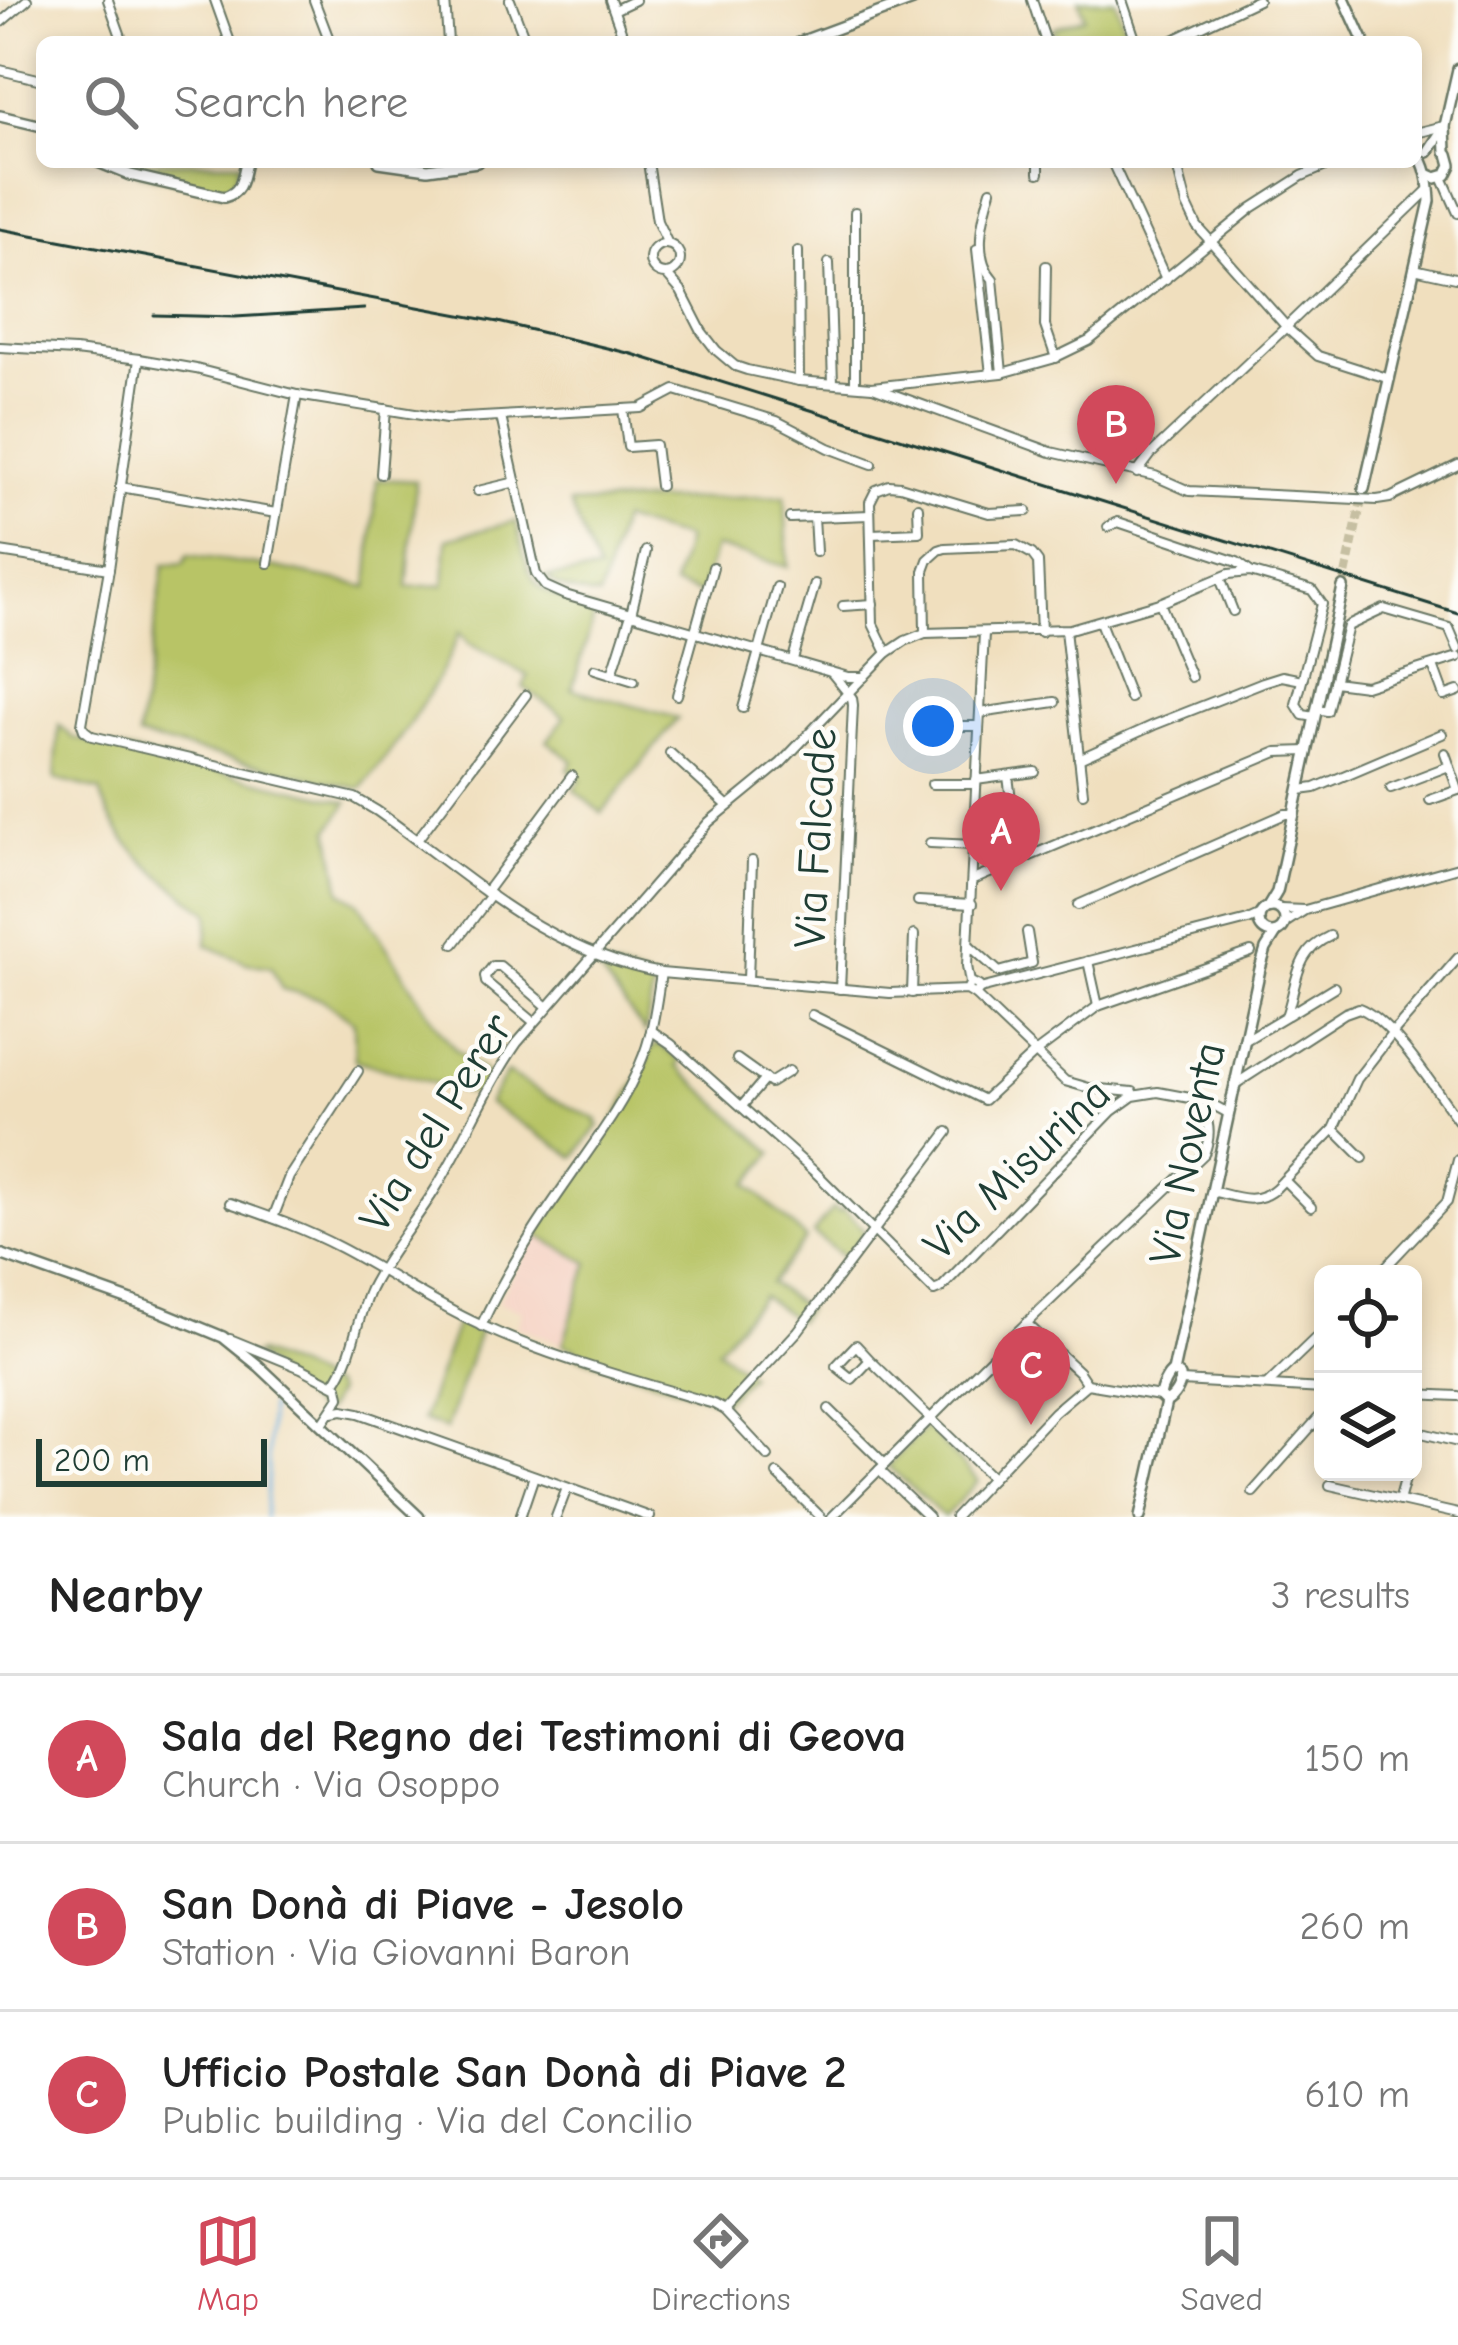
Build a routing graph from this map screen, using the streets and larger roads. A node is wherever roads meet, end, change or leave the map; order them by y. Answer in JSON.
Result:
{"nodes":[{"id":1,"x":27,"y":0,"type":"edge"},
{"id":2,"x":108,"y":0,"type":"edge"},
{"id":3,"x":214,"y":0,"type":"edge"},
{"id":4,"x":314,"y":0,"type":"edge"},
{"id":5,"x":445,"y":0,"type":"edge"},
{"id":6,"x":510,"y":0,"type":"edge"},
{"id":7,"x":635,"y":0,"type":"edge"},
{"id":8,"x":913,"y":0,"type":"edge"},
{"id":9,"x":1032,"y":0,"type":"edge"},
{"id":10,"x":1122,"y":0,"type":"edge"},
{"id":11,"x":1258,"y":0,"type":"edge"},
{"id":12,"x":1345,"y":0,"type":"edge"},
{"id":13,"x":612,"y":5,"type":"edge"},
{"id":14,"x":0,"y":23,"type":"edge"},
{"id":15,"x":122,"y":36,"type":"edge"},
{"id":16,"x":228,"y":36,"type":"edge"},
{"id":17,"x":328,"y":36,"type":"edge"},
{"id":18,"x":448,"y":36,"type":"edge"},
{"id":19,"x":524,"y":36,"type":"edge"},
{"id":20,"x":623,"y":36,"type":"edge"},
{"id":21,"x":816,"y":36,"type":"edge"},
{"id":22,"x":1044,"y":36,"type":"edge"},
{"id":23,"x":1134,"y":36,"type":"edge"},
{"id":24,"x":1182,"y":36,"type":"edge"},
{"id":25,"x":1360,"y":36,"type":"edge"},
{"id":26,"x":1458,"y":69,"type":"edge"},
{"id":27,"x":0,"y":70,"type":"edge"},
{"id":28,"x":36,"y":79,"type":"edge"},
{"id":29,"x":0,"y":116,"type":"edge"},
{"id":30,"x":36,"y":125,"type":"edge"},
{"id":31,"x":1445,"y":125,"type":"junction"},
{"id":32,"x":1422,"y":132,"type":"edge"},
{"id":33,"x":1451,"y":152,"type":"edge"},
{"id":34,"x":1422,"y":154,"type":"edge"},
{"id":35,"x":112,"y":168,"type":"edge"},
{"id":36,"x":132,"y":168,"type":"edge"},
{"id":37,"x":244,"y":168,"type":"edge"},
{"id":38,"x":649,"y":168,"type":"edge"},
{"id":39,"x":1039,"y":168,"type":"edge"},
{"id":40,"x":1115,"y":168,"type":"edge"},
{"id":41,"x":1178,"y":168,"type":"edge"},
{"id":42,"x":1319,"y":168,"type":"edge"},
{"id":43,"x":1450,"y":172,"type":"edge"},
{"id":44,"x":1039,"y":173,"type":"dead end"},
{"id":45,"x":1427,"y":174,"type":"junction"},
{"id":46,"x":130,"y":176,"type":"junction"},
{"id":47,"x":991,"y":190,"type":"dead end"},
{"id":48,"x":1429,"y":200,"type":"junction"},
{"id":49,"x":1408,"y":209,"type":"junction"},
{"id":50,"x":855,"y":212,"type":"dead end"},
{"id":51,"x":1458,"y":213,"type":"edge"},
{"id":52,"x":657,"y":221,"type":"junction"},
{"id":53,"x":1210,"y":242,"type":"junction"},
{"id":54,"x":668,"y":244,"type":"junction"},
{"id":55,"x":656,"y":246,"type":"junction"},
{"id":56,"x":977,"y":249,"type":"dead end"},
{"id":57,"x":798,"y":251,"type":"dead end"},
{"id":58,"x":830,"y":263,"type":"dead end"},
{"id":59,"x":1046,"y":266,"type":"dead end"},
{"id":60,"x":678,"y":268,"type":"junction"},
{"id":61,"x":1414,"y":269,"type":"junction"},
{"id":62,"x":666,"y":274,"type":"junction"},
{"id":63,"x":1455,"y":278,"type":"edge"},
{"id":64,"x":1166,"y":279,"type":"junction"},
{"id":65,"x":681,"y":291,"type":"junction"},
{"id":66,"x":1286,"y":327,"type":"junction"},
{"id":67,"x":0,"y":347,"type":"edge"},
{"id":68,"x":1056,"y":358,"type":"junction"},
{"id":69,"x":139,"y":359,"type":"junction"},
{"id":70,"x":997,"y":374,"type":"junction"},
{"id":71,"x":1390,"y":379,"type":"junction"},
{"id":72,"x":799,"y":381,"type":"junction"},
{"id":73,"x":833,"y":383,"type":"junction"},
{"id":74,"x":856,"y":384,"type":"junction"},
{"id":75,"x":872,"y":387,"type":"junction"},
{"id":76,"x":297,"y":395,"type":"junction"},
{"id":77,"x":386,"y":409,"type":"junction"},
{"id":78,"x":623,"y":409,"type":"junction"},
{"id":79,"x":501,"y":417,"type":"junction"},
{"id":80,"x":872,"y":464,"type":"dead end"},
{"id":81,"x":1458,"y":465,"type":"edge"},
{"id":82,"x":1137,"y":473,"type":"junction"},
{"id":83,"x":381,"y":474,"type":"dead end"},
{"id":84,"x":516,"y":482,"type":"junction"},
{"id":85,"x":660,"y":486,"type":"dead end"},
{"id":86,"x":120,"y":487,"type":"junction"},
{"id":87,"x":1364,"y":489,"type":"tunnel mouth"},
{"id":88,"x":478,"y":491,"type":"dead end"},
{"id":89,"x":918,"y":507,"type":"dead end"},
{"id":90,"x":1028,"y":511,"type":"dead end"},
{"id":91,"x":276,"y":513,"type":"junction"},
{"id":92,"x":870,"y":514,"type":"junction"},
{"id":93,"x":814,"y":517,"type":"junction"},
{"id":94,"x":790,"y":518,"type":"dead end"},
{"id":95,"x":1108,"y":527,"type":"dead end"},
{"id":96,"x":871,"y":534,"type":"junction"},
{"id":97,"x":646,"y":551,"type":"dead end"},
{"id":98,"x":0,"y":552,"type":"edge"},
{"id":99,"x":816,"y":552,"type":"dead end"},
{"id":100,"x":268,"y":563,"type":"dead end"},
{"id":101,"x":713,"y":567,"type":"dead end"},
{"id":102,"x":109,"y":568,"type":"junction"},
{"id":103,"x":1250,"y":572,"type":"junction"},
{"id":104,"x":1220,"y":578,"type":"junction"},
{"id":105,"x":815,"y":584,"type":"dead end"},
{"id":106,"x":777,"y":586,"type":"dead end"},
{"id":107,"x":1343,"y":587,"type":"tunnel mouth"},
{"id":108,"x":1160,"y":603,"type":"junction"},
{"id":109,"x":873,"y":604,"type":"junction"},
{"id":110,"x":843,"y":606,"type":"dead end"},
{"id":111,"x":1233,"y":611,"type":"dead end"},
{"id":112,"x":631,"y":614,"type":"junction"},
{"id":113,"x":1100,"y":622,"type":"junction"},
{"id":114,"x":1065,"y":630,"type":"junction"},
{"id":115,"x":696,"y":632,"type":"junction"},
{"id":116,"x":1041,"y":632,"type":"junction"},
{"id":117,"x":925,"y":633,"type":"junction"},
{"id":118,"x":984,"y":633,"type":"junction"},
{"id":119,"x":760,"y":650,"type":"junction"},
{"id":120,"x":887,"y":653,"type":"junction"},
{"id":121,"x":1457,"y":657,"type":"edge"},
{"id":122,"x":793,"y":659,"type":"junction"},
{"id":123,"x":1433,"y":666,"type":"junction"},
{"id":124,"x":595,"y":669,"type":"dead end"},
{"id":125,"x":830,"y":671,"type":"junction"},
{"id":126,"x":612,"y":674,"type":"junction"},
{"id":127,"x":864,"y":677,"type":"junction"},
{"id":128,"x":1191,"y":677,"type":"dead end"},
{"id":129,"x":1302,"y":680,"type":"junction"},
{"id":130,"x":634,"y":681,"type":"dead end"},
{"id":131,"x":1334,"y":682,"type":"junction"},
{"id":132,"x":1458,"y":691,"type":"edge"},
{"id":133,"x":847,"y":694,"type":"junction"},
{"id":134,"x":526,"y":695,"type":"dead end"},
{"id":135,"x":677,"y":695,"type":"dead end"},
{"id":136,"x":1130,"y":698,"type":"dead end"},
{"id":137,"x":1055,"y":702,"type":"dead end"},
{"id":138,"x":743,"y":708,"type":"dead end"},
{"id":139,"x":980,"y":713,"type":"junction"},
{"id":140,"x":1316,"y":713,"type":"junction"},
{"id":141,"x":919,"y":726,"type":"dead end"},
{"id":142,"x":980,"y":726,"type":"junction"},
{"id":143,"x":1442,"y":734,"type":"dead end"},
{"id":144,"x":1308,"y":751,"type":"junction"},
{"id":145,"x":670,"y":753,"type":"dead end"},
{"id":146,"x":1445,"y":753,"type":"dead end"},
{"id":147,"x":1079,"y":759,"type":"junction"},
{"id":148,"x":1449,"y":766,"type":"junction"},
{"id":149,"x":1035,"y":772,"type":"dead end"},
{"id":150,"x":572,"y":776,"type":"dead end"},
{"id":151,"x":1008,"y":776,"type":"junction"},
{"id":152,"x":976,"y":782,"type":"junction"},
{"id":153,"x":932,"y":784,"type":"dead end"},
{"id":154,"x":1391,"y":788,"type":"dead end"},
{"id":155,"x":1300,"y":790,"type":"junction"},
{"id":156,"x":1458,"y":790,"type":"edge"},
{"id":157,"x":1084,"y":793,"type":"dead end"},
{"id":158,"x":1430,"y":800,"type":"dead end"},
{"id":159,"x":728,"y":806,"type":"junction"},
{"id":160,"x":1012,"y":808,"type":"dead end"},
{"id":161,"x":1294,"y":814,"type":"junction"},
{"id":162,"x":417,"y":840,"type":"junction"},
{"id":163,"x":930,"y":843,"type":"dead end"},
{"id":164,"x":974,"y":845,"type":"junction"},
{"id":165,"x":752,"y":861,"type":"dead end"},
{"id":166,"x":1458,"y":867,"type":"edge"},
{"id":167,"x":973,"y":880,"type":"junction"},
{"id":168,"x":489,"y":893,"type":"junction"},
{"id":169,"x":918,"y":901,"type":"dead end"},
{"id":170,"x":972,"y":904,"type":"junction"},
{"id":171,"x":1078,"y":905,"type":"dead end"},
{"id":172,"x":1305,"y":910,"type":"junction"},
{"id":173,"x":1266,"y":918,"type":"junction"},
{"id":174,"x":1285,"y":922,"type":"joint"},
{"id":175,"x":1027,"y":932,"type":"dead end"},
{"id":176,"x":914,"y":935,"type":"dead end"},
{"id":177,"x":1330,"y":935,"type":"dead end"},
{"id":178,"x":454,"y":944,"type":"dead end"},
{"id":179,"x":969,"y":945,"type":"junction"},
{"id":180,"x":1251,"y":952,"type":"dead end"},
{"id":181,"x":596,"y":955,"type":"junction"},
{"id":182,"x":1458,"y":958,"type":"edge"},
{"id":183,"x":1088,"y":961,"type":"junction"},
{"id":184,"x":661,"y":973,"type":"junction"},
{"id":185,"x":748,"y":979,"type":"junction"},
{"id":186,"x":1334,"y":986,"type":"dead end"},
{"id":187,"x":840,"y":988,"type":"junction"},
{"id":188,"x":973,"y":989,"type":"junction"},
{"id":189,"x":912,"y":993,"type":"junction"},
{"id":190,"x":1098,"y":1006,"type":"junction"},
{"id":191,"x":548,"y":1007,"type":"junction"},
{"id":192,"x":812,"y":1015,"type":"dead end"},
{"id":193,"x":1286,"y":1016,"type":"junction"},
{"id":194,"x":1249,"y":1020,"type":"junction"},
{"id":195,"x":534,"y":1022,"type":"junction"},
{"id":196,"x":1264,"y":1029,"type":"junction"},
{"id":197,"x":652,"y":1031,"type":"junction"},
{"id":198,"x":1391,"y":1034,"type":"junction"},
{"id":199,"x":1244,"y":1041,"type":"junction"},
{"id":200,"x":1035,"y":1052,"type":"junction"},
{"id":201,"x":737,"y":1059,"type":"dead end"},
{"id":202,"x":1238,"y":1068,"type":"junction"},
{"id":203,"x":1254,"y":1070,"type":"junction"},
{"id":204,"x":358,"y":1071,"type":"dead end"},
{"id":205,"x":789,"y":1071,"type":"dead end"},
{"id":206,"x":765,"y":1079,"type":"junction"},
{"id":207,"x":1234,"y":1084,"type":"junction"},
{"id":208,"x":1089,"y":1088,"type":"junction"},
{"id":209,"x":1140,"y":1093,"type":"junction"},
{"id":210,"x":1193,"y":1099,"type":"junction"},
{"id":211,"x":742,"y":1106,"type":"junction"},
{"id":212,"x":1112,"y":1111,"type":"junction"},
{"id":213,"x":1225,"y":1112,"type":"junction"},
{"id":214,"x":1458,"y":1120,"type":"edge"},
{"id":215,"x":1208,"y":1122,"type":"junction"},
{"id":216,"x":1334,"y":1129,"type":"junction"},
{"id":217,"x":948,"y":1132,"type":"dead end"},
{"id":218,"x":1208,"y":1142,"type":"junction"},
{"id":219,"x":1221,"y":1145,"type":"junction"},
{"id":220,"x":1363,"y":1158,"type":"dead end"},
{"id":221,"x":1458,"y":1160,"type":"edge"},
{"id":222,"x":1284,"y":1180,"type":"junction"},
{"id":223,"x":1211,"y":1190,"type":"junction"},
{"id":224,"x":230,"y":1203,"type":"dead end"},
{"id":225,"x":1310,"y":1208,"type":"dead end"},
{"id":226,"x":273,"y":1218,"type":"junction"},
{"id":227,"x":873,"y":1230,"type":"junction"},
{"id":228,"x":0,"y":1254,"type":"edge"},
{"id":229,"x":1388,"y":1265,"type":"edge"},
{"id":230,"x":381,"y":1270,"type":"junction"},
{"id":231,"x":1026,"y":1323,"type":"junction"},
{"id":232,"x":481,"y":1326,"type":"junction"},
{"id":233,"x":223,"y":1337,"type":"junction"},
{"id":234,"x":1314,"y":1340,"type":"edge"},
{"id":235,"x":870,"y":1360,"type":"junction"},
{"id":236,"x":1177,"y":1376,"type":"junction"},
{"id":237,"x":1087,"y":1384,"type":"junction"},
{"id":238,"x":1265,"y":1386,"type":"junction"},
{"id":239,"x":338,"y":1389,"type":"junction"},
{"id":240,"x":1314,"y":1389,"type":"edge"},
{"id":241,"x":1422,"y":1394,"type":"edge"},
{"id":242,"x":1458,"y":1396,"type":"edge"},
{"id":243,"x":1162,"y":1399,"type":"junction"},
{"id":244,"x":829,"y":1409,"type":"dead end"},
{"id":245,"x":724,"y":1410,"type":"junction"},
{"id":246,"x":332,"y":1412,"type":"junction"},
{"id":247,"x":359,"y":1413,"type":"junction"},
{"id":248,"x":929,"y":1418,"type":"junction"},
{"id":249,"x":1314,"y":1423,"type":"edge"},
{"id":250,"x":322,"y":1424,"type":"junction"},
{"id":251,"x":1422,"y":1433,"type":"edge"},
{"id":252,"x":1458,"y":1442,"type":"edge"},
{"id":253,"x":768,"y":1456,"type":"dead end"},
{"id":254,"x":882,"y":1467,"type":"junction"},
{"id":255,"x":777,"y":1474,"type":"dead end"},
{"id":256,"x":535,"y":1476,"type":"junction"},
{"id":257,"x":992,"y":1478,"type":"junction"},
{"id":258,"x":1405,"y":1481,"type":"edge"},
{"id":259,"x":1330,"y":1485,"type":"dead end"},
{"id":260,"x":567,"y":1488,"type":"junction"},
{"id":261,"x":1253,"y":1492,"type":"dead end"},
{"id":262,"x":1399,"y":1501,"type":"junction"},
{"id":263,"x":1458,"y":1514,"type":"edge"},
{"id":264,"x":418,"y":1517,"type":"edge"},
{"id":265,"x":520,"y":1517,"type":"edge"},
{"id":266,"x":556,"y":1517,"type":"edge"},
{"id":267,"x":650,"y":1517,"type":"edge"},
{"id":268,"x":821,"y":1517,"type":"edge"},
{"id":269,"x":832,"y":1517,"type":"edge"},
{"id":270,"x":928,"y":1517,"type":"edge"},
{"id":271,"x":955,"y":1517,"type":"edge"},
{"id":272,"x":1140,"y":1517,"type":"edge"}],
"edges":[{"from":1,"to":14,"type":"street"},
{"from":2,"to":15,"type":"street"},
{"from":3,"to":16,"type":"street"},
{"from":4,"to":17,"type":"street"},
{"from":5,"to":18,"type":"street"},
{"from":6,"to":19,"type":"street"},
{"from":7,"to":13,"type":"street"},
{"from":8,"to":21,"type":"street"},
{"from":9,"to":22,"type":"street"},
{"from":10,"to":23,"type":"street"},
{"from":11,"to":24,"type":"street"},
{"from":12,"to":25,"type":"street"},
{"from":13,"to":20,"type":"street"},
{"from":26,"to":31,"type":"street"},
{"from":27,"to":28,"type":"street"},
{"from":29,"to":30,"type":"street"},
{"from":31,"to":32,"type":"street"},
{"from":31,"to":33,"type":"street"},
{"from":31,"to":34,"type":"street"},
{"from":33,"to":34,"type":"street"},
{"from":33,"to":43,"type":"street"},
{"from":34,"to":45,"type":"street"},
{"from":35,"to":46,"type":"street"},
{"from":36,"to":46,"type":"street"},
{"from":37,"to":46,"type":"street"},
{"from":38,"to":52,"type":"street"},
{"from":39,"to":44,"type":"street"},
{"from":40,"to":64,"type":"street"},
{"from":41,"to":53,"type":"street"},
{"from":42,"to":53,"type":"street"},
{"from":43,"to":45,"type":"street"},
{"from":43,"to":48,"type":"street"},
{"from":43,"to":51,"type":"street"},
{"from":45,"to":48,"type":"street"},
{"from":47,"to":70,"type":"street"},
{"from":48,"to":49,"type":"street"},
{"from":48,"to":49,"type":"street"},
{"from":48,"to":61,"type":"street"},
{"from":49,"to":66,"type":"street"},
{"from":50,"to":74,"type":"street"},
{"from":52,"to":54,"type":"street"},
{"from":52,"to":55,"type":"street"},
{"from":53,"to":64,"type":"street"},
{"from":53,"to":66,"type":"street"},
{"from":54,"to":55,"type":"street"},
{"from":54,"to":60,"type":"street"},
{"from":55,"to":62,"type":"street"},
{"from":56,"to":70,"type":"street"},
{"from":57,"to":72,"type":"street"},
{"from":58,"to":73,"type":"street"},
{"from":59,"to":68,"type":"street"},
{"from":60,"to":62,"type":"street"},
{"from":60,"to":65,"type":"street"},
{"from":61,"to":63,"type":"street"},
{"from":61,"to":71,"type":"street"},
{"from":62,"to":65,"type":"street"},
{"from":64,"to":68,"type":"street"},
{"from":65,"to":72,"type":"street"},
{"from":66,"to":71,"type":"street"},
{"from":66,"to":82,"type":"street"},
{"from":67,"to":69,"type":"street"},
{"from":68,"to":70,"type":"street"},
{"from":69,"to":76,"type":"street"},
{"from":69,"to":86,"type":"street"},
{"from":70,"to":75,"type":"street"},
{"from":71,"to":87,"type":"street"},
{"from":72,"to":73,"type":"street"},
{"from":73,"to":74,"type":"street"},
{"from":74,"to":75,"type":"street"},
{"from":75,"to":82,"type":"street"},
{"from":76,"to":77,"type":"street"},
{"from":76,"to":91,"type":"street"},
{"from":77,"to":79,"type":"street"},
{"from":77,"to":83,"type":"street"},
{"from":78,"to":79,"type":"street"},
{"from":78,"to":80,"type":"street"},
{"from":78,"to":85,"type":"street"},
{"from":79,"to":84,"type":"street"},
{"from":81,"to":82,"type":"street"},
{"from":84,"to":88,"type":"street"},
{"from":84,"to":112,"type":"street"},
{"from":86,"to":91,"type":"street"},
{"from":86,"to":102,"type":"street"},
{"from":89,"to":96,"type":"street"},
{"from":90,"to":92,"type":"street"},
{"from":91,"to":100,"type":"street"},
{"from":92,"to":93,"type":"street"},
{"from":92,"to":96,"type":"street"},
{"from":93,"to":94,"type":"street"},
{"from":93,"to":99,"type":"street"},
{"from":95,"to":103,"type":"street"},
{"from":96,"to":109,"type":"street"},
{"from":97,"to":112,"type":"street"},
{"from":98,"to":102,"type":"street"},
{"from":101,"to":115,"type":"street"},
{"from":102,"to":162,"type":"street"},
{"from":103,"to":104,"type":"street","name":"Via del Perer"},
{"from":103,"to":129,"type":"street","name":"Via del Perer"},
{"from":104,"to":108,"type":"street","name":"Via del Perer"},
{"from":104,"to":111,"type":"street"},
{"from":105,"to":122,"type":"street"},
{"from":106,"to":119,"type":"street"},
{"from":107,"to":140,"type":"street","name":"Via Noventa"},
{"from":108,"to":113,"type":"street","name":"Via del Perer"},
{"from":108,"to":128,"type":"street"},
{"from":109,"to":110,"type":"street"},
{"from":109,"to":120,"type":"street"},
{"from":112,"to":115,"type":"street"},
{"from":112,"to":126,"type":"street"},
{"from":113,"to":114,"type":"street","name":"Via del Perer"},
{"from":113,"to":136,"type":"street"},
{"from":114,"to":116,"type":"street","name":"Via del Perer"},
{"from":114,"to":147,"type":"street"},
{"from":115,"to":119,"type":"street"},
{"from":115,"to":135,"type":"street"},
{"from":116,"to":117,"type":"street"},
{"from":116,"to":118,"type":"street","name":"Via del Perer"},
{"from":117,"to":118,"type":"street","name":"Via del Perer"},
{"from":117,"to":120,"type":"street","name":"Via del Perer"},
{"from":118,"to":139,"type":"street"},
{"from":119,"to":122,"type":"street"},
{"from":119,"to":138,"type":"street"},
{"from":120,"to":127,"type":"street","name":"Via del Perer"},
{"from":121,"to":123,"type":"street"},
{"from":121,"to":131,"type":"street"},
{"from":122,"to":125,"type":"street"},
{"from":123,"to":131,"type":"street"},
{"from":123,"to":132,"type":"street"},
{"from":124,"to":126,"type":"street"},
{"from":125,"to":127,"type":"street"},
{"from":125,"to":133,"type":"street"},
{"from":126,"to":130,"type":"street"},
{"from":127,"to":133,"type":"street","name":"Via del Perer"},
{"from":129,"to":140,"type":"street","name":"Via del Perer"},
{"from":129,"to":147,"type":"street"},
{"from":131,"to":140,"type":"street","name":"Via Noventa"},
{"from":133,"to":159,"type":"street","name":"Via del Perer"},
{"from":133,"to":187,"type":"street","name":"Via Falcade"},
{"from":134,"to":162,"type":"street"},
{"from":137,"to":139,"type":"street"},
{"from":139,"to":142,"type":"street"},
{"from":140,"to":144,"type":"street","name":"Via Noventa"},
{"from":141,"to":142,"type":"street"},
{"from":142,"to":152,"type":"street"},
{"from":143,"to":155,"type":"street"},
{"from":144,"to":155,"type":"street","name":"Via Noventa"},
{"from":144,"to":167,"type":"street"},
{"from":145,"to":159,"type":"street"},
{"from":146,"to":148,"type":"street"},
{"from":147,"to":157,"type":"street"},
{"from":148,"to":154,"type":"street"},
{"from":148,"to":156,"type":"street"},
{"from":149,"to":151,"type":"street"},
{"from":150,"to":168,"type":"street"},
{"from":151,"to":152,"type":"street"},
{"from":151,"to":160,"type":"street"},
{"from":152,"to":153,"type":"street"},
{"from":152,"to":164,"type":"street"},
{"from":155,"to":161,"type":"street","name":"Via Noventa"},
{"from":156,"to":158,"type":"street"},
{"from":159,"to":181,"type":"street","name":"Via del Perer"},
{"from":161,"to":171,"type":"street"},
{"from":161,"to":173,"type":"street","name":"Via Noventa"},
{"from":162,"to":168,"type":"street"},
{"from":163,"to":164,"type":"street"},
{"from":164,"to":167,"type":"street"},
{"from":165,"to":185,"type":"street"},
{"from":166,"to":172,"type":"street"},
{"from":167,"to":170,"type":"street"},
{"from":168,"to":178,"type":"street"},
{"from":168,"to":181,"type":"street"},
{"from":169,"to":170,"type":"street"},
{"from":170,"to":179,"type":"street"},
{"from":172,"to":173,"type":"street"},
{"from":172,"to":174,"type":"street"},
{"from":173,"to":174,"type":"street"},
{"from":173,"to":183,"type":"street"},
{"from":173,"to":194,"type":"street","name":"Via Noventa"},
{"from":175,"to":179,"type":"street"},
{"from":176,"to":189,"type":"street"},
{"from":177,"to":193,"type":"street","name":"Via Noventa"},
{"from":179,"to":188,"type":"street"},
{"from":180,"to":190,"type":"street"},
{"from":181,"to":184,"type":"street"},
{"from":181,"to":191,"type":"street","name":"Via del Perer"},
{"from":182,"to":198,"type":"street"},
{"from":183,"to":188,"type":"street"},
{"from":183,"to":190,"type":"street"},
{"from":184,"to":185,"type":"street"},
{"from":184,"to":197,"type":"street"},
{"from":185,"to":187,"type":"street"},
{"from":186,"to":193,"type":"street","name":"Via Noventa"},
{"from":187,"to":189,"type":"street"},
{"from":188,"to":189,"type":"street"},
{"from":188,"to":200,"type":"street"},
{"from":190,"to":200,"type":"street"},
{"from":191,"to":195,"type":"street","name":"Via del Perer"},
{"from":191,"to":195,"type":"street"},
{"from":192,"to":200,"type":"street"},
{"from":193,"to":196,"type":"street","name":"Via Noventa"},
{"from":194,"to":196,"type":"street","name":"Via Noventa"},
{"from":194,"to":199,"type":"street","name":"Via Noventa"},
{"from":195,"to":230,"type":"street","name":"Via del Perer"},
{"from":196,"to":199,"type":"street","name":"Via Noventa"},
{"from":197,"to":211,"type":"street","name":"Via Misurina"},
{"from":197,"to":232,"type":"street"},
{"from":198,"to":203,"type":"street"},
{"from":198,"to":214,"type":"street"},
{"from":198,"to":216,"type":"street"},
{"from":199,"to":202,"type":"street","name":"Via Noventa"},
{"from":200,"to":208,"type":"street"},
{"from":201,"to":206,"type":"street"},
{"from":202,"to":203,"type":"street"},
{"from":202,"to":207,"type":"street","name":"Via Noventa"},
{"from":203,"to":207,"type":"street"},
{"from":204,"to":226,"type":"street"},
{"from":205,"to":206,"type":"street"},
{"from":206,"to":211,"type":"street"},
{"from":207,"to":213,"type":"street","name":"Via Noventa"},
{"from":208,"to":209,"type":"street"},
{"from":208,"to":212,"type":"street"},
{"from":209,"to":210,"type":"street","name":"Via Misurina"},
{"from":209,"to":212,"type":"street","name":"Via Misurina"},
{"from":210,"to":213,"type":"street","name":"Via Misurina"},
{"from":210,"to":215,"type":"street"},
{"from":211,"to":227,"type":"street","name":"Via Misurina"},
{"from":212,"to":227,"type":"street","name":"Via Misurina"},
{"from":213,"to":215,"type":"street"},
{"from":213,"to":219,"type":"street","name":"Via Noventa"},
{"from":215,"to":218,"type":"street"},
{"from":216,"to":220,"type":"street"},
{"from":216,"to":222,"type":"street"},
{"from":217,"to":227,"type":"street"},
{"from":218,"to":219,"type":"street"},
{"from":218,"to":231,"type":"street"},
{"from":219,"to":223,"type":"street","name":"Via Noventa"},
{"from":221,"to":229,"type":"street"},
{"from":222,"to":223,"type":"street"},
{"from":222,"to":225,"type":"street"},
{"from":223,"to":236,"type":"street","name":"Via Noventa"},
{"from":224,"to":226,"type":"street"},
{"from":226,"to":230,"type":"street"},
{"from":227,"to":245,"type":"street"},
{"from":228,"to":233,"type":"street"},
{"from":230,"to":232,"type":"street"},
{"from":230,"to":239,"type":"street","name":"Via del Perer"},
{"from":231,"to":237,"type":"street"},
{"from":231,"to":248,"type":"street"},
{"from":232,"to":245,"type":"street"},
{"from":233,"to":239,"type":"street"},
{"from":233,"to":250,"type":"street"},
{"from":234,"to":238,"type":"street"},
{"from":235,"to":235,"type":"street"},
{"from":235,"to":248,"type":"street"},
{"from":236,"to":238,"type":"street"},
{"from":236,"to":243,"type":"street"},
{"from":237,"to":243,"type":"street"},
{"from":237,"to":257,"type":"street"},
{"from":238,"to":240,"type":"street"},
{"from":239,"to":246,"type":"street","name":"Via del Perer"},
{"from":239,"to":247,"type":"street"},
{"from":241,"to":242,"type":"street"},
{"from":243,"to":272,"type":"street"},
{"from":244,"to":254,"type":"street"},
{"from":245,"to":253,"type":"street"},
{"from":246,"to":247,"type":"street"},
{"from":246,"to":250,"type":"street","name":"Via del Perer"},
{"from":247,"to":256,"type":"street"},
{"from":248,"to":254,"type":"street"},
{"from":248,"to":257,"type":"street"},
{"from":249,"to":261,"type":"street"},
{"from":250,"to":264,"type":"street"},
{"from":251,"to":252,"type":"street"},
{"from":254,"to":269,"type":"street"},
{"from":254,"to":270,"type":"street"},
{"from":255,"to":268,"type":"street"},
{"from":256,"to":260,"type":"street"},
{"from":256,"to":265,"type":"street"},
{"from":257,"to":271,"type":"street"},
{"from":258,"to":262,"type":"street"},
{"from":259,"to":262,"type":"street"},
{"from":260,"to":266,"type":"street"},
{"from":260,"to":267,"type":"street"},
{"from":262,"to":263,"type":"street"}]}
